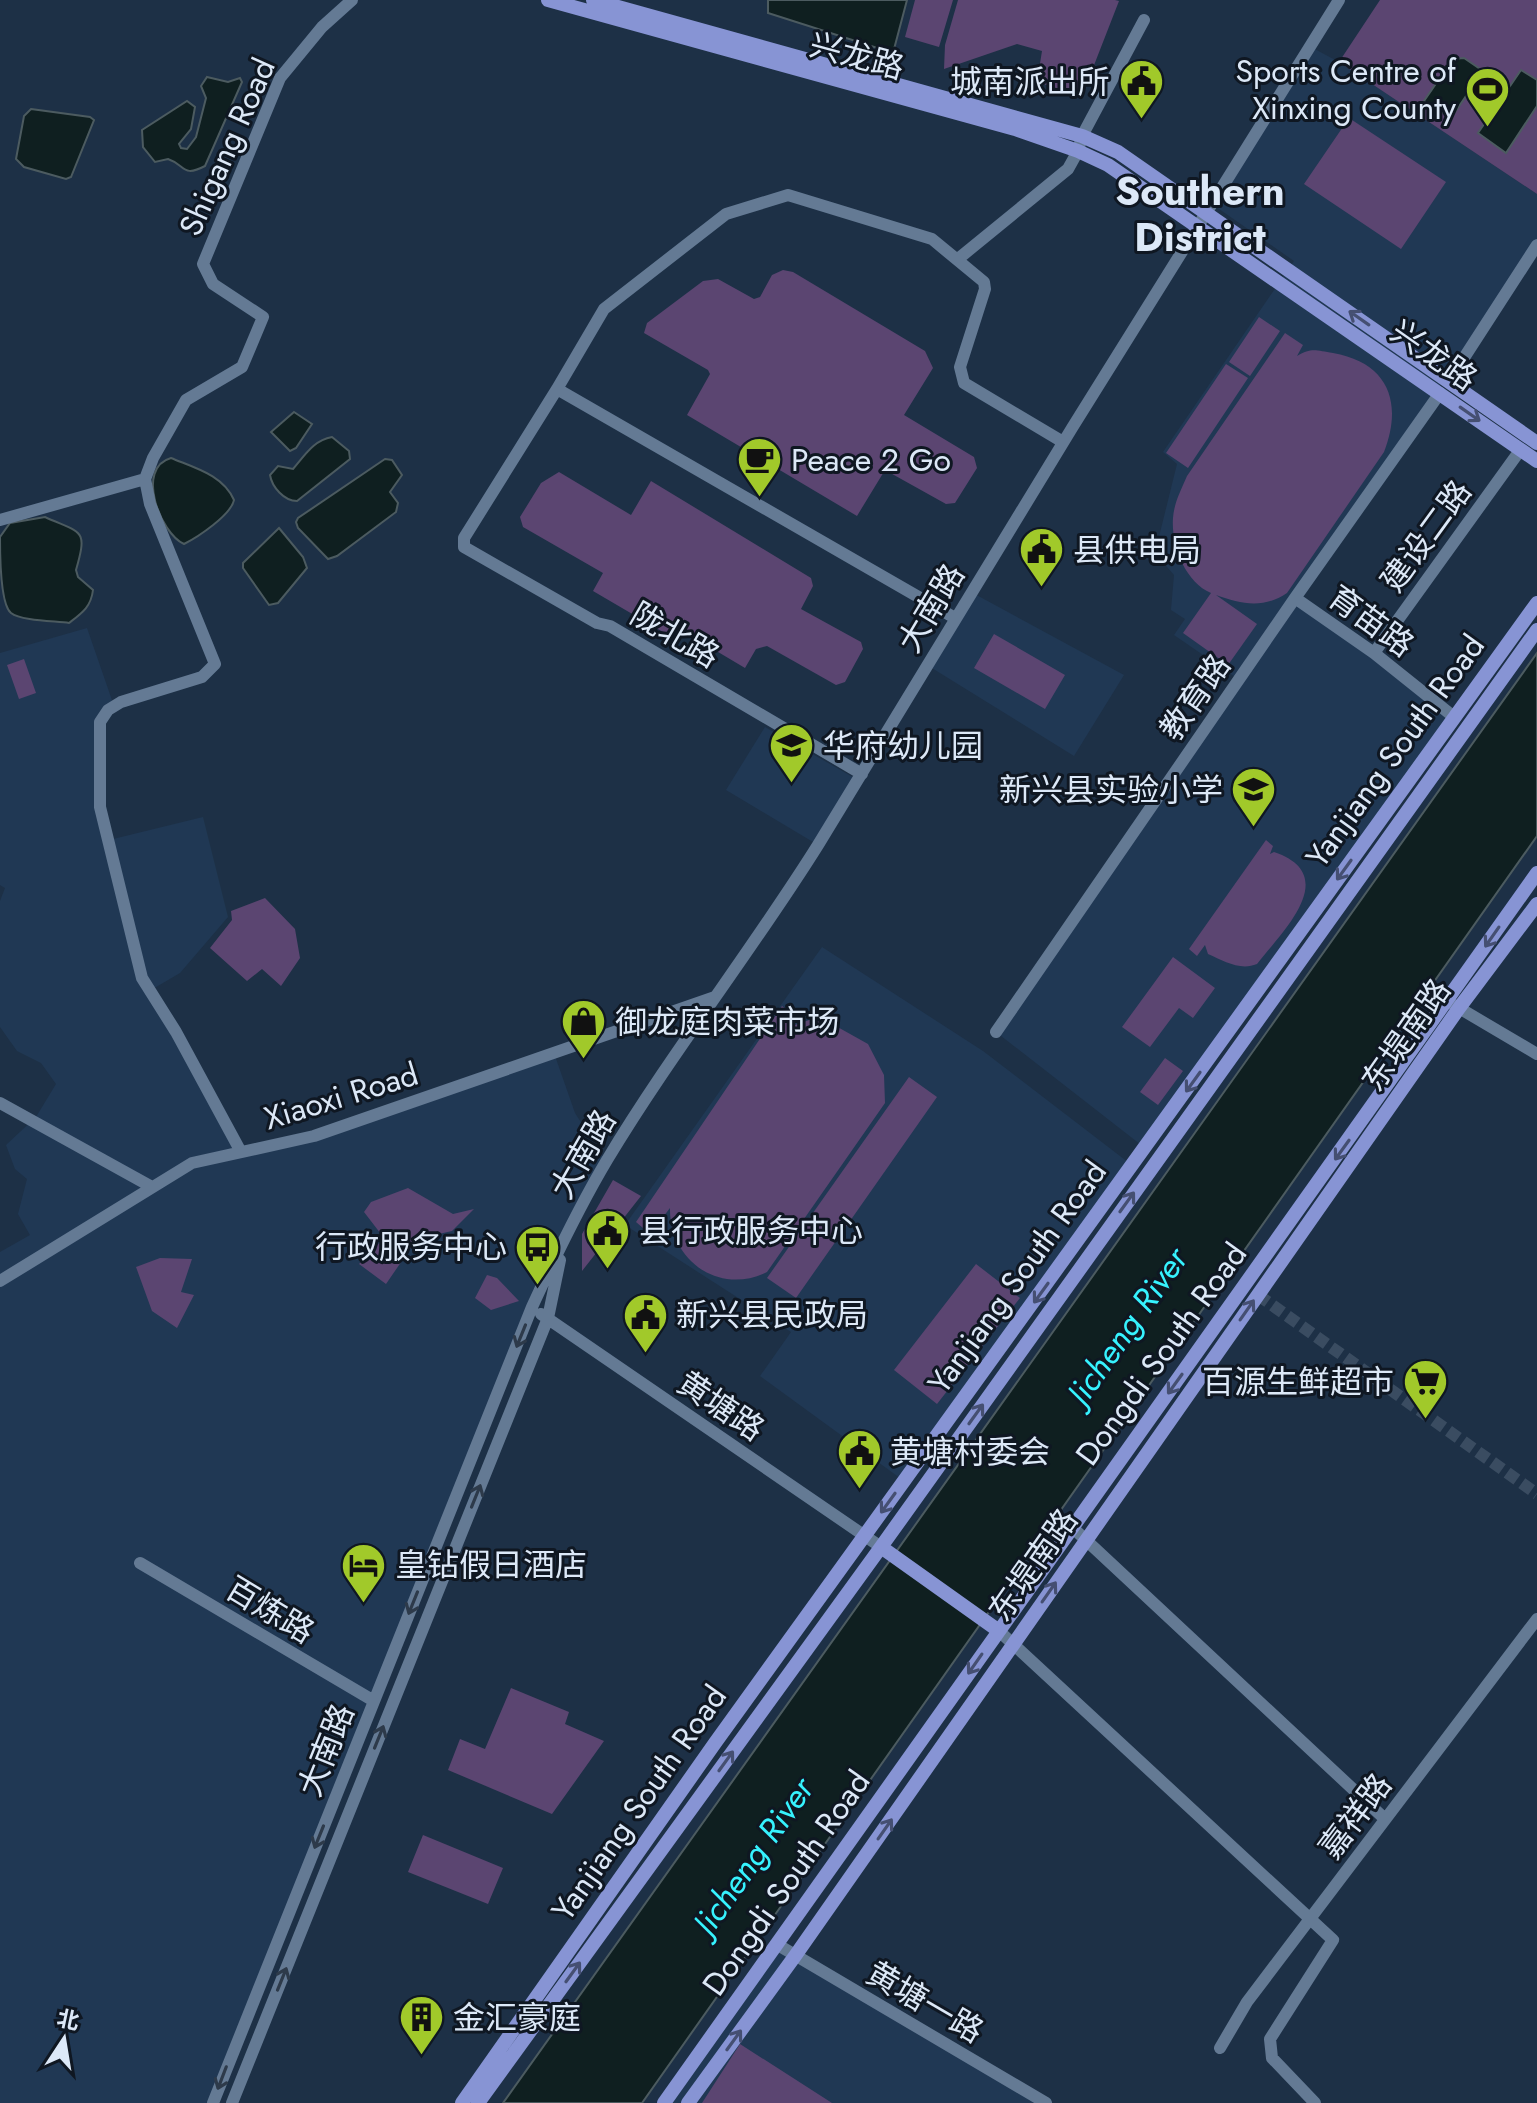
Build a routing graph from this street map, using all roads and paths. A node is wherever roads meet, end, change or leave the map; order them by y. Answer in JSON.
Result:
{"nodes":[{"id":1,"x":352,"y":0,"type":"edge"},
{"id":2,"x":548,"y":0,"type":"edge"},
{"id":3,"x":593,"y":0,"type":"edge"},
{"id":4,"x":1339,"y":0,"type":"edge"},
{"id":5,"x":1144,"y":20,"type":"dead end"},
{"id":6,"x":1080,"y":143,"type":"junction"},
{"id":7,"x":1207,"y":212,"type":"junction"},
{"id":8,"x":1198,"y":226,"type":"junction"},
{"id":9,"x":1537,"y":245,"type":"edge"},
{"id":10,"x":958,"y":259,"type":"junction"},
{"id":11,"x":1444,"y":387,"type":"junction"},
{"id":12,"x":557,"y":389,"type":"junction"},
{"id":13,"x":1532,"y":441,"type":"edge"},
{"id":14,"x":1063,"y":442,"type":"junction"},
{"id":15,"x":1537,"y":461,"type":"edge"},
{"id":16,"x":145,"y":479,"type":"junction"},
{"id":17,"x":0,"y":520,"type":"edge"},
{"id":18,"x":1295,"y":598,"type":"junction"},
{"id":19,"x":1537,"y":603,"type":"edge"},
{"id":20,"x":955,"y":618,"type":"junction"},
{"id":21,"x":1537,"y":630,"type":"edge"},
{"id":22,"x":1374,"y":653,"type":"junction"},
{"id":23,"x":1454,"y":717,"type":"junction"},
{"id":24,"x":862,"y":774,"type":"junction"},
{"id":25,"x":1537,"y":873,"type":"edge"},
{"id":26,"x":1537,"y":904,"type":"edge"},
{"id":27,"x":715,"y":997,"type":"junction"},
{"id":28,"x":1453,"y":1005,"type":"junction"},
{"id":29,"x":996,"y":1032,"type":"dead end"},
{"id":30,"x":1537,"y":1054,"type":"edge"},
{"id":31,"x":0,"y":1103,"type":"edge"},
{"id":32,"x":241,"y":1152,"type":"junction"},
{"id":33,"x":152,"y":1187,"type":"junction"},
{"id":34,"x":564,"y":1239,"type":"junction"},
{"id":35,"x":0,"y":1281,"type":"edge"},
{"id":36,"x":532,"y":1307,"type":"junction"},
{"id":37,"x":548,"y":1318,"type":"junction"},
{"id":38,"x":1072,"y":1527,"type":"junction"},
{"id":39,"x":864,"y":1535,"type":"junction"},
{"id":40,"x":1086,"y":1540,"type":"junction"},
{"id":41,"x":881,"y":1547,"type":"junction"},
{"id":42,"x":140,"y":1563,"type":"dead end"},
{"id":43,"x":1537,"y":1619,"type":"edge"},
{"id":44,"x":999,"y":1631,"type":"junction"},
{"id":45,"x":1532,"y":1635,"type":"edge"},
{"id":46,"x":1012,"y":1643,"type":"junction"},
{"id":47,"x":374,"y":1701,"type":"junction"},
{"id":48,"x":1385,"y":1819,"type":"junction"},
{"id":49,"x":1310,"y":1918,"type":"junction"},
{"id":50,"x":778,"y":1945,"type":"junction"},
{"id":51,"x":795,"y":1956,"type":"junction"},
{"id":52,"x":1220,"y":2048,"type":"dead end"},
{"id":53,"x":213,"y":2103,"type":"edge"},
{"id":54,"x":232,"y":2103,"type":"edge"},
{"id":55,"x":462,"y":2103,"type":"edge"},
{"id":56,"x":478,"y":2103,"type":"edge"},
{"id":57,"x":664,"y":2103,"type":"edge"},
{"id":58,"x":688,"y":2103,"type":"edge"},
{"id":59,"x":1046,"y":2103,"type":"edge"},
{"id":60,"x":1315,"y":2103,"type":"edge"}],
"edges":[{"from":1,"to":16,"type":"street","name":"Shigang Road"},
{"from":2,"to":6,"type":"main road","name":"兴龙路"},
{"from":3,"to":6,"type":"main road","name":"兴龙路"},
{"from":4,"to":7,"type":"street","name":"大南路"},
{"from":5,"to":6,"type":"street"},
{"from":6,"to":7,"type":"main road","name":"兴龙路"},
{"from":6,"to":8,"type":"main road","name":"兴龙路"},
{"from":6,"to":10,"type":"street"},
{"from":7,"to":8,"type":"street","name":"大南路"},
{"from":11,"to":7,"type":"main road","name":"兴龙路","one_way":true},
{"from":8,"to":11,"type":"main road","name":"兴龙路"},
{"from":8,"to":14,"type":"street","name":"大南路"},
{"from":9,"to":11,"type":"street","name":"教育路"},
{"from":10,"to":12,"type":"street"},
{"from":10,"to":14,"type":"street"},
{"from":11,"to":13,"type":"main road","name":"兴龙路"},
{"from":11,"to":18,"type":"street","name":"教育路"},
{"from":12,"to":20,"type":"street"},
{"from":12,"to":24,"type":"street","name":"陇北路"},
{"from":13,"to":15,"type":"main road","name":"兴龙路"},
{"from":13,"to":22,"type":"street","name":"建设二路"},
{"from":14,"to":20,"type":"street","name":"大南路"},
{"from":16,"to":17,"type":"street"},
{"from":16,"to":32,"type":"street"},
{"from":18,"to":22,"type":"street","name":"育苗路"},
{"from":18,"to":29,"type":"street","name":"教育路"},
{"from":19,"to":23,"type":"main road","name":"Yanjiang South Road"},
{"from":20,"to":24,"type":"street","name":"大南路"},
{"from":41,"to":21,"type":"main road","name":"Yanjiang South Road","one_way":true},
{"from":22,"to":23,"type":"street","name":"育苗路"},
{"from":23,"to":39,"type":"main road","name":"Yanjiang South Road","one_way":true},
{"from":24,"to":27,"type":"street","name":"大南路"},
{"from":25,"to":28,"type":"main road","name":"Dongdi South Road","one_way":true},
{"from":26,"to":28,"type":"main road","name":"东堤南路"},
{"from":27,"to":32,"type":"street","name":"Xiaoxi Road"},
{"from":27,"to":34,"type":"street","name":"大南路"},
{"from":28,"to":30,"type":"street"},
{"from":28,"to":38,"type":"main road","name":"Dongdi South Road","one_way":true},
{"from":40,"to":28,"type":"main road","name":"东堤南路","one_way":true},
{"from":31,"to":33,"type":"street"},
{"from":32,"to":33,"type":"street","name":"Xiaoxi Road"},
{"from":33,"to":35,"type":"street","name":"Xiaoxi Road"},
{"from":34,"to":36,"type":"street","name":"大南路"},
{"from":34,"to":37,"type":"street","name":"大南路"},
{"from":36,"to":37,"type":"street","name":"黄塘路"},
{"from":36,"to":47,"type":"street","name":"大南路","one_way":true},
{"from":37,"to":39,"type":"street","name":"黄塘路"},
{"from":54,"to":37,"type":"street","name":"大南路","one_way":true},
{"from":38,"to":40,"type":"street"},
{"from":38,"to":44,"type":"main road","name":"Dongdi South Road"},
{"from":39,"to":41,"type":"street","name":"黄塘路"},
{"from":39,"to":55,"type":"main road","name":"Yanjiang South Road"},
{"from":46,"to":40,"type":"main road","name":"东堤南路","one_way":true},
{"from":40,"to":48,"type":"street"},
{"from":41,"to":44,"type":"main road"},
{"from":56,"to":41,"type":"main road","name":"Yanjiang South Road","one_way":true},
{"from":42,"to":47,"type":"street","name":"百炼路"},
{"from":43,"to":45,"type":"street","name":"嘉祥路"},
{"from":44,"to":46,"type":"street"},
{"from":44,"to":50,"type":"main road","name":"Dongdi South Road","one_way":true},
{"from":45,"to":48,"type":"street","name":"嘉祥路"},
{"from":46,"to":49,"type":"street"},
{"from":51,"to":46,"type":"main road","name":"东堤南路","one_way":true},
{"from":47,"to":53,"type":"street","name":"大南路","one_way":true},
{"from":48,"to":49,"type":"street","name":"嘉祥路"},
{"from":49,"to":52,"type":"street","name":"嘉祥路"},
{"from":49,"to":60,"type":"street"},
{"from":50,"to":51,"type":"street","name":"黄塘一路"},
{"from":50,"to":57,"type":"main road","name":"Dongdi South Road"},
{"from":58,"to":51,"type":"main road","name":"东堤南路","one_way":true},
{"from":51,"to":59,"type":"street","name":"黄塘一路"}]}
